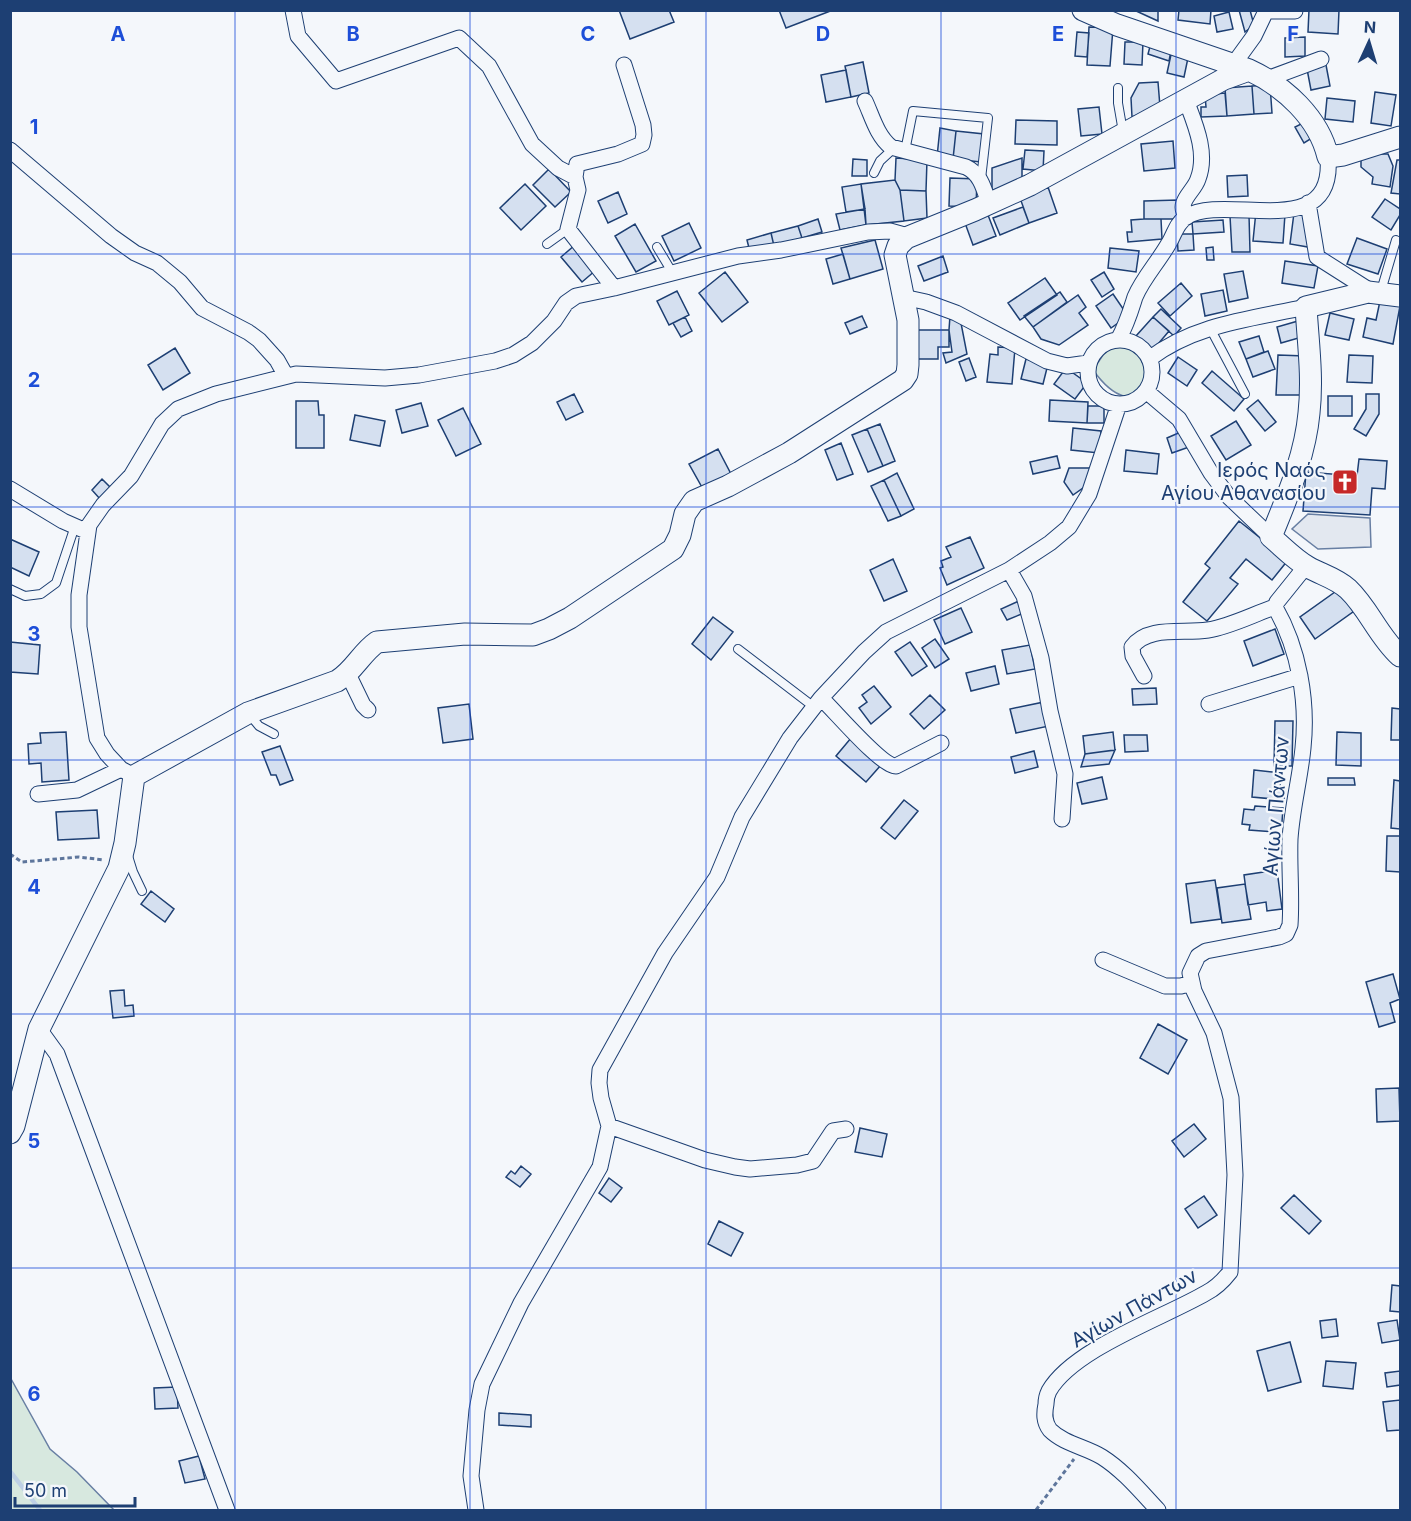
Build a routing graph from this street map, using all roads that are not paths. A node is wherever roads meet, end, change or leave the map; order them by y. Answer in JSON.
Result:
{"nodes":[{"id":1,"x":293,"y":10,"type":"edge"},
{"id":2,"x":1083,"y":10,"type":"edge"},
{"id":3,"x":1267,"y":11,"type":"edge"},
{"id":4,"x":1295,"y":11,"type":"edge"},
{"id":5,"x":1321,"y":59,"type":"dead end"},
{"id":6,"x":624,"y":65,"type":"dead end"},
{"id":7,"x":1250,"y":71,"type":"junction"},
{"id":8,"x":1118,"y":88,"type":"dead end"},
{"id":9,"x":1186,"y":100,"type":"junction"},
{"id":10,"x":865,"y":101,"type":"dead end"},
{"id":11,"x":1123,"y":133,"type":"junction"},
{"id":12,"x":1401,"y":137,"type":"edge"},
{"id":13,"x":900,"y":149,"type":"junction"},
{"id":14,"x":10,"y":150,"type":"edge"},
{"id":15,"x":1328,"y":157,"type":"junction"},
{"id":16,"x":874,"y":173,"type":"dead end"},
{"id":17,"x":575,"y":177,"type":"junction"},
{"id":18,"x":981,"y":181,"type":"junction"},
{"id":19,"x":1308,"y":203,"type":"junction"},
{"id":20,"x":989,"y":204,"type":"junction"},
{"id":21,"x":1187,"y":217,"type":"junction"},
{"id":22,"x":568,"y":229,"type":"junction"},
{"id":23,"x":908,"y":236,"type":"junction"},
{"id":24,"x":1396,"y":240,"type":"dead end"},
{"id":25,"x":547,"y":244,"type":"dead end"},
{"id":26,"x":657,"y":246,"type":"dead end"},
{"id":27,"x":672,"y":272,"type":"junction"},
{"id":28,"x":614,"y":288,"type":"junction"},
{"id":29,"x":1384,"y":293,"type":"edge"},
{"id":30,"x":903,"y":297,"type":"junction"},
{"id":31,"x":1306,"y":307,"type":"junction"},
{"id":32,"x":1210,"y":328,"type":"junction"},
{"id":33,"x":1118,"y":340,"type":"junction"},
{"id":34,"x":1149,"y":359,"type":"junction"},
{"id":35,"x":1088,"y":363,"type":"junction"},
{"id":36,"x":286,"y":376,"type":"junction"},
{"id":37,"x":1146,"y":391,"type":"junction"},
{"id":38,"x":1245,"y":394,"type":"dead end"},
{"id":39,"x":1119,"y":404,"type":"junction"},
{"id":40,"x":10,"y":489,"type":"edge"},
{"id":41,"x":81,"y":530,"type":"junction"},
{"id":42,"x":1271,"y":537,"type":"junction"},
{"id":43,"x":1306,"y":566,"type":"junction"},
{"id":44,"x":1009,"y":570,"type":"junction"},
{"id":45,"x":10,"y":589,"type":"edge"},
{"id":46,"x":1275,"y":607,"type":"junction"},
{"id":47,"x":738,"y":649,"type":"dead end"},
{"id":48,"x":1401,"y":656,"type":"edge"},
{"id":49,"x":348,"y":674,"type":"junction"},
{"id":50,"x":1144,"y":676,"type":"dead end"},
{"id":51,"x":1300,"y":676,"type":"junction"},
{"id":52,"x":818,"y":702,"type":"junction"},
{"id":53,"x":1209,"y":704,"type":"dead end"},
{"id":54,"x":368,"y":710,"type":"dead end"},
{"id":55,"x":248,"y":712,"type":"junction"},
{"id":56,"x":274,"y":734,"type":"dead end"},
{"id":57,"x":941,"y":743,"type":"dead end"},
{"id":58,"x":128,"y":772,"type":"junction"},
{"id":59,"x":38,"y":794,"type":"dead end"},
{"id":60,"x":1062,"y":819,"type":"dead end"},
{"id":61,"x":123,"y":853,"type":"junction"},
{"id":62,"x":142,"y":891,"type":"dead end"},
{"id":63,"x":1103,"y":960,"type":"dead end"},
{"id":64,"x":1192,"y":983,"type":"junction"},
{"id":65,"x":39,"y":1029,"type":"junction"},
{"id":66,"x":609,"y":1126,"type":"junction"},
{"id":67,"x":846,"y":1129,"type":"dead end"},
{"id":68,"x":10,"y":1133,"type":"edge"},
{"id":69,"x":227,"y":1510,"type":"edge"},
{"id":70,"x":476,"y":1510,"type":"edge"},
{"id":71,"x":1158,"y":1510,"type":"edge"}],
"edges":[{"from":1,"to":17,"type":"street"},
{"from":2,"to":7,"type":"street"},
{"from":3,"to":4,"type":"street"},
{"from":3,"to":7,"type":"street"},
{"from":5,"to":7,"type":"street"},
{"from":6,"to":17,"type":"street"},
{"from":7,"to":9,"type":"street"},
{"from":7,"to":15,"type":"street"},
{"from":8,"to":11,"type":"lane"},
{"from":9,"to":11,"type":"street"},
{"from":9,"to":21,"type":"street"},
{"from":10,"to":13,"type":"street"},
{"from":11,"to":20,"type":"street"},
{"from":12,"to":15,"type":"street"},
{"from":13,"to":16,"type":"lane"},
{"from":13,"to":18,"type":"street"},
{"from":13,"to":18,"type":"lane"},
{"from":14,"to":36,"type":"street"},
{"from":15,"to":19,"type":"street"},
{"from":17,"to":22,"type":"street"},
{"from":18,"to":20,"type":"street"},
{"from":19,"to":21,"type":"street"},
{"from":19,"to":29,"type":"street"},
{"from":20,"to":23,"type":"street"},
{"from":21,"to":33,"type":"street"},
{"from":22,"to":25,"type":"lane"},
{"from":22,"to":28,"type":"street"},
{"from":23,"to":27,"type":"street"},
{"from":23,"to":30,"type":"street"},
{"from":24,"to":29,"type":"lane"},
{"from":26,"to":27,"type":"lane"},
{"from":27,"to":28,"type":"street"},
{"from":28,"to":36,"type":"street"},
{"from":29,"to":31,"type":"street"},
{"from":30,"to":35,"type":"street"},
{"from":30,"to":49,"type":"street"},
{"from":31,"to":32,"type":"street"},
{"from":31,"to":42,"type":"street"},
{"from":32,"to":34,"type":"street"},
{"from":32,"to":38,"type":"lane"},
{"from":33,"to":34,"type":"street"},
{"from":33,"to":35,"type":"street"},
{"from":34,"to":37,"type":"street"},
{"from":35,"to":39,"type":"street"},
{"from":36,"to":41,"type":"street"},
{"from":37,"to":39,"type":"street"},
{"from":37,"to":42,"type":"street"},
{"from":39,"to":44,"type":"street"},
{"from":40,"to":41,"type":"street"},
{"from":41,"to":45,"type":"lane"},
{"from":41,"to":58,"type":"street"},
{"from":42,"to":43,"type":"street"},
{"from":43,"to":46,"type":"street"},
{"from":43,"to":48,"type":"street"},
{"from":44,"to":52,"type":"street"},
{"from":44,"to":60,"type":"street"},
{"from":46,"to":50,"type":"street"},
{"from":46,"to":51,"type":"street","name":"Αγίων Πάντων"},
{"from":47,"to":52,"type":"lane"},
{"from":49,"to":54,"type":"street"},
{"from":49,"to":55,"type":"street"},
{"from":51,"to":53,"type":"street"},
{"from":51,"to":64,"type":"street","name":"Αγίων Πάντων"},
{"from":52,"to":57,"type":"street"},
{"from":52,"to":66,"type":"street"},
{"from":55,"to":56,"type":"lane"},
{"from":55,"to":58,"type":"street"},
{"from":58,"to":59,"type":"street"},
{"from":58,"to":61,"type":"street"},
{"from":61,"to":62,"type":"lane"},
{"from":61,"to":65,"type":"street"},
{"from":63,"to":64,"type":"street"},
{"from":64,"to":71,"type":"street","name":"Αγίων Πάντων"},
{"from":65,"to":68,"type":"street"},
{"from":65,"to":69,"type":"street"},
{"from":66,"to":67,"type":"street"},
{"from":66,"to":70,"type":"street"}]}
